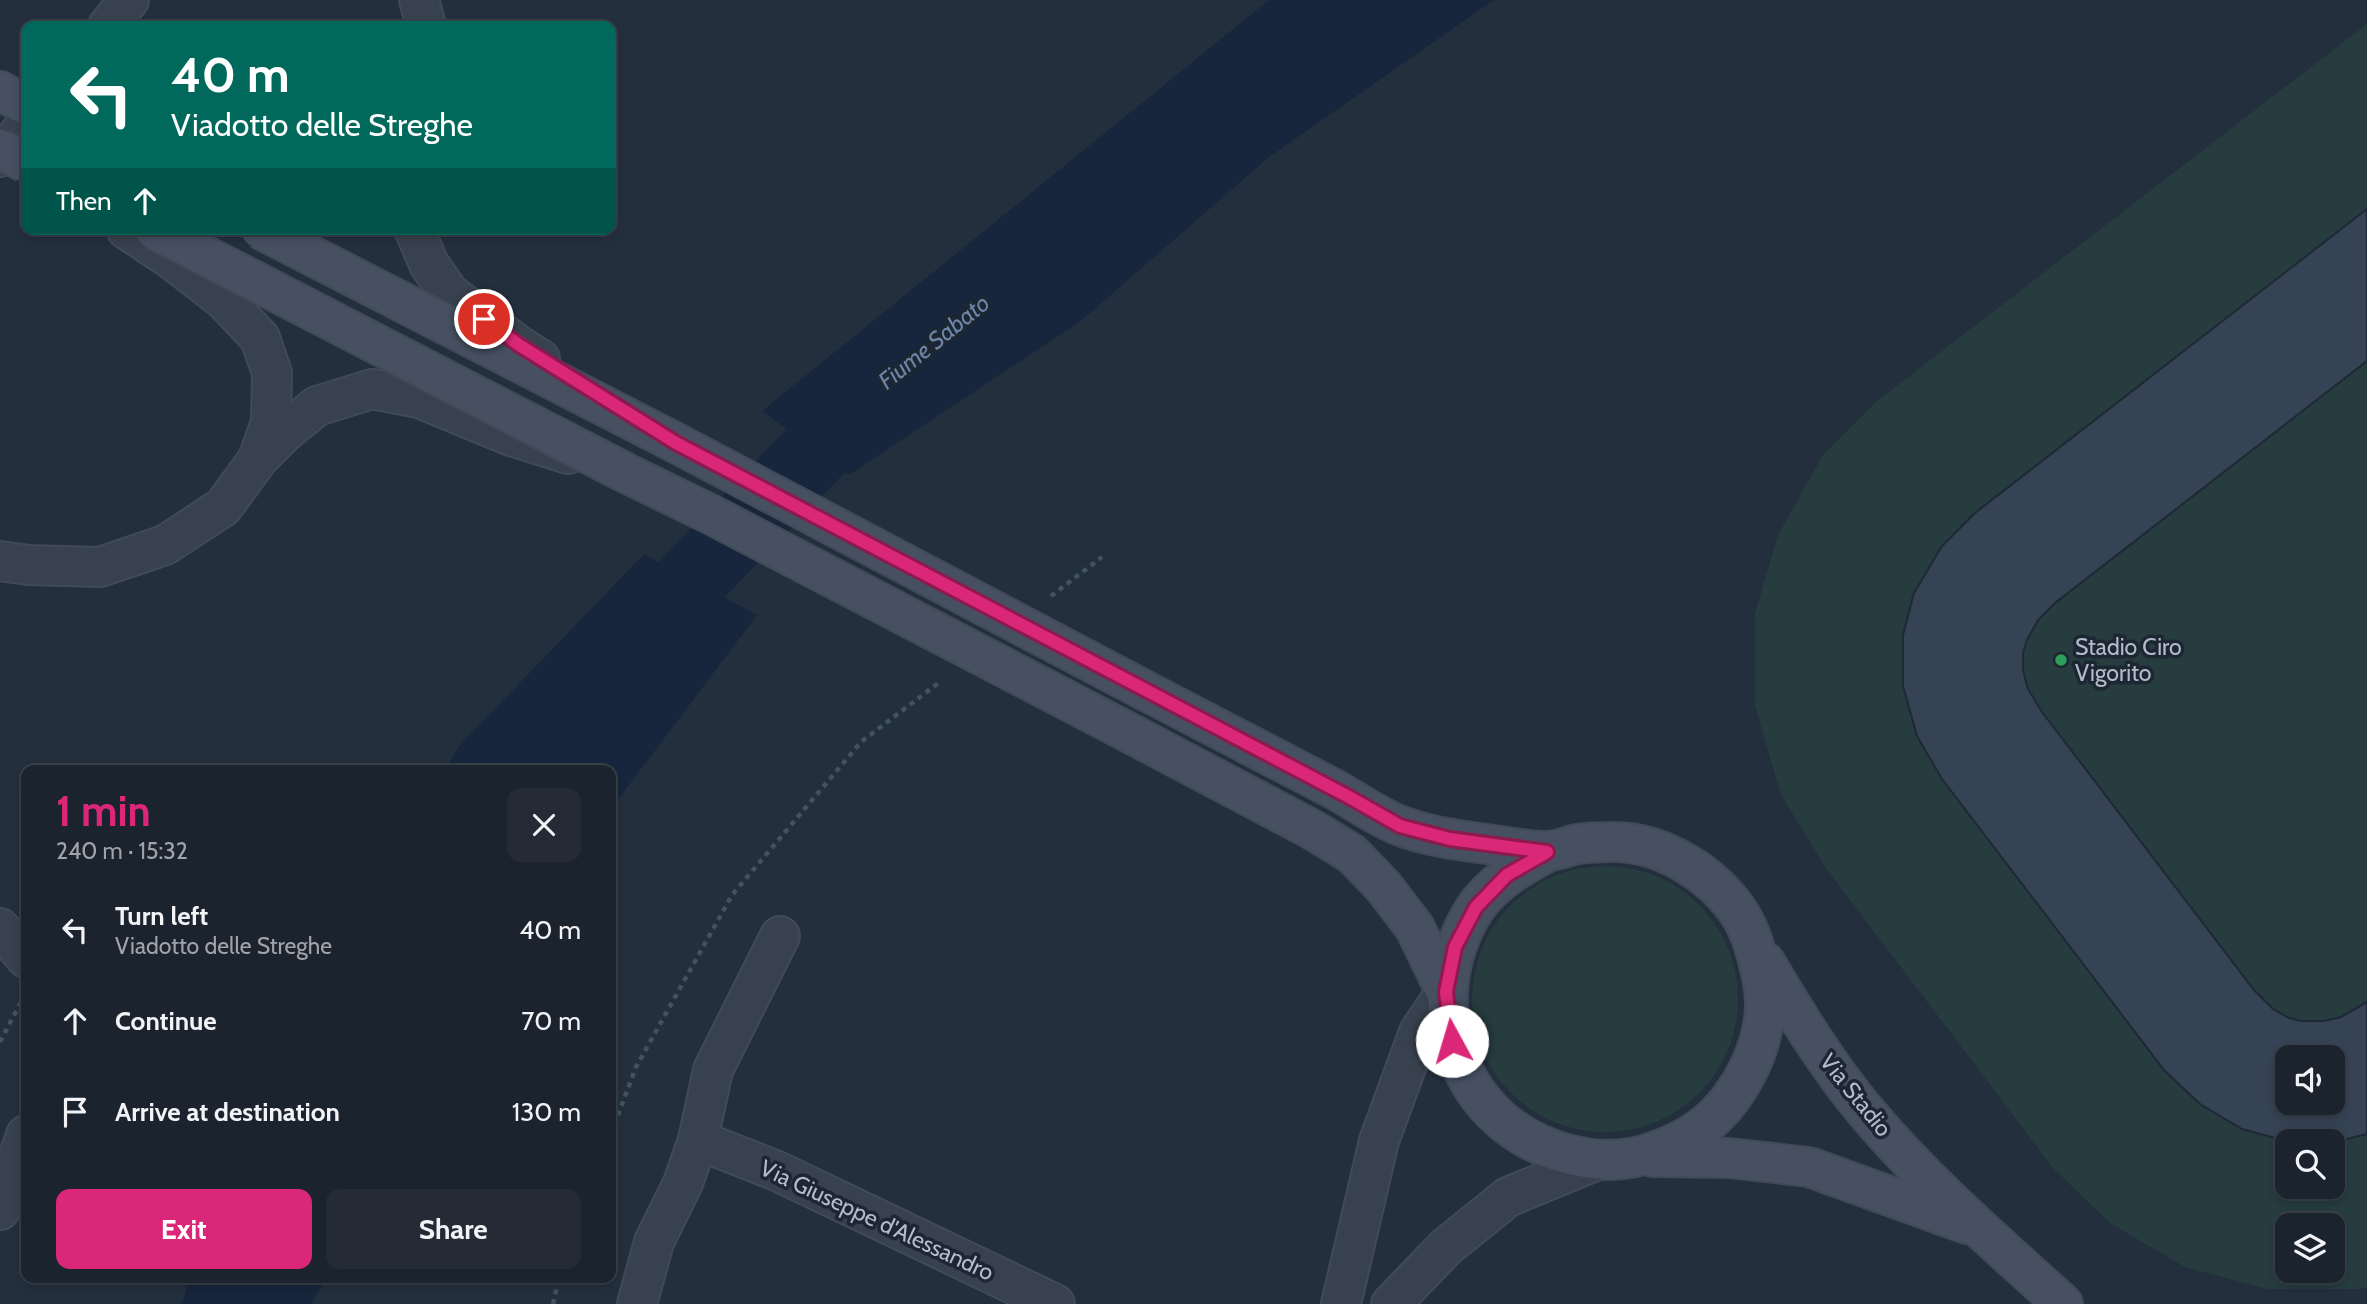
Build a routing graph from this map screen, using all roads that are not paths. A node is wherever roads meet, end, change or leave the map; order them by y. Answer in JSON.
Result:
{"nodes":[{"id":1,"x":129,"y":0,"type":"edge"},
{"id":2,"x":419,"y":0,"type":"edge"},
{"id":3,"x":112,"y":21,"type":"edge"},
{"id":4,"x":425,"y":21,"type":"edge"},
{"id":5,"x":0,"y":90,"type":"edge"},
{"id":6,"x":21,"y":96,"type":"edge"},
{"id":7,"x":21,"y":102,"type":"edge"},
{"id":8,"x":21,"y":131,"type":"edge"},
{"id":9,"x":0,"y":149,"type":"edge"},
{"id":10,"x":0,"y":157,"type":"edge"},
{"id":11,"x":21,"y":160,"type":"edge"},
{"id":12,"x":135,"y":235,"type":"edge"},
{"id":13,"x":166,"y":235,"type":"edge"},
{"id":14,"x":272,"y":235,"type":"edge"},
{"id":15,"x":417,"y":235,"type":"edge"},
{"id":16,"x":278,"y":427,"type":"junction"},
{"id":17,"x":676,"y":443,"type":"junction"},
{"id":18,"x":624,"y":472,"type":"junction"},
{"id":19,"x":0,"y":561,"type":"edge"},
{"id":20,"x":1547,"y":852,"type":"junction"},
{"id":21,"x":0,"y":928,"type":"edge"},
{"id":22,"x":780,"y":936,"type":"dead end"},
{"id":23,"x":1755,"y":945,"type":"junction"},
{"id":24,"x":21,"y":952,"type":"edge"},
{"id":25,"x":1446,"y":992,"type":"junction"},
{"id":26,"x":698,"y":1140,"type":"junction"},
{"id":27,"x":21,"y":1148,"type":"edge"},
{"id":28,"x":1640,"y":1157,"type":"junction"},
{"id":29,"x":1595,"y":1161,"type":"junction"},
{"id":30,"x":2,"y":1195,"type":"edge"},
{"id":31,"x":1979,"y":1229,"type":"junction"},
{"id":32,"x":637,"y":1304,"type":"edge"},
{"id":33,"x":1055,"y":1304,"type":"edge"},
{"id":34,"x":1341,"y":1304,"type":"edge"},
{"id":35,"x":1391,"y":1304,"type":"edge"},
{"id":36,"x":2063,"y":1304,"type":"edge"}],
"edges":[{"from":1,"to":3,"type":"street"},
{"from":2,"to":4,"type":"street"},
{"from":5,"to":6,"type":"street"},
{"from":5,"to":7,"type":"main road"},
{"from":8,"to":10,"type":"street"},
{"from":9,"to":11,"type":"main road","bridge":true},
{"from":12,"to":16,"type":"street"},
{"from":13,"to":18,"type":"main road","bridge":true},
{"from":14,"to":17,"type":"main road","bridge":true},
{"from":15,"to":17,"type":"street","bridge":true},
{"from":16,"to":18,"type":"street","bridge":true},
{"from":16,"to":19,"type":"street"},
{"from":17,"to":20,"type":"main road","bridge":true},
{"from":18,"to":25,"type":"main road","bridge":true},
{"from":20,"to":23,"type":"main road"},
{"from":20,"to":25,"type":"main road"},
{"from":21,"to":24,"type":"street"},
{"from":22,"to":26,"type":"street"},
{"from":23,"to":28,"type":"main road"},
{"from":23,"to":31,"type":"main road","name":"Via Stadio"},
{"from":25,"to":29,"type":"main road"},
{"from":25,"to":34,"type":"street"},
{"from":26,"to":32,"type":"street"},
{"from":26,"to":33,"type":"street","name":"Via Giuseppe d'Alessandro"},
{"from":27,"to":30,"type":"street"},
{"from":28,"to":29,"type":"main road"},
{"from":28,"to":31,"type":"main road","name":"Via Stadio"},
{"from":29,"to":35,"type":"street"},
{"from":31,"to":36,"type":"main road","name":"Via Stadio"}]}
